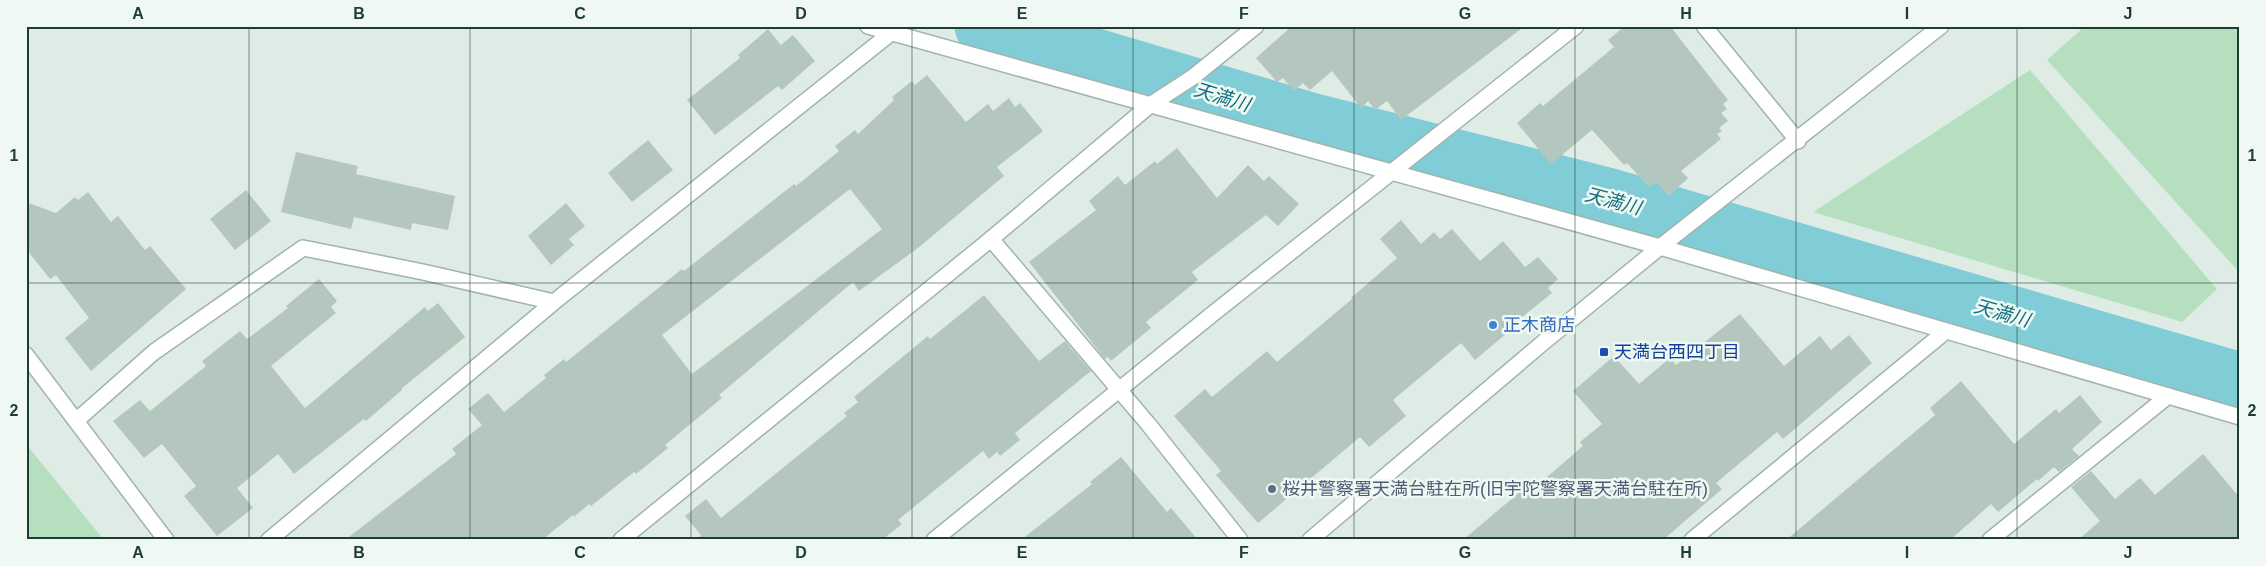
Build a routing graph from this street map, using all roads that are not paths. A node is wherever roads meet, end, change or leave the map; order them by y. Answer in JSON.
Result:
{"nodes":[{"id":1,"x":868,"y":26,"type":"edge"},
{"id":2,"x":1256,"y":26,"type":"edge"},
{"id":3,"x":1576,"y":26,"type":"edge"},
{"id":4,"x":1704,"y":26,"type":"edge"},
{"id":5,"x":1941,"y":26,"type":"edge"},
{"id":6,"x":895,"y":30,"type":"edge"},
{"id":7,"x":1150,"y":105,"type":"junction"},
{"id":8,"x":1798,"y":141,"type":"junction"},
{"id":9,"x":1391,"y":172,"type":"junction"},
{"id":10,"x":991,"y":238,"type":"junction"},
{"id":11,"x":1660,"y":247,"type":"junction"},
{"id":12,"x":554,"y":302,"type":"junction"},
{"id":13,"x":1946,"y":331,"type":"junction"},
{"id":14,"x":26,"y":356,"type":"edge"},
{"id":15,"x":1118,"y":390,"type":"junction"},
{"id":16,"x":2168,"y":396,"type":"junction"},
{"id":17,"x":2240,"y":417,"type":"edge"},
{"id":18,"x":77,"y":420,"type":"junction"},
{"id":19,"x":166,"y":540,"type":"edge"},
{"id":20,"x":269,"y":540,"type":"edge"},
{"id":21,"x":621,"y":540,"type":"edge"},
{"id":22,"x":934,"y":540,"type":"edge"},
{"id":23,"x":1240,"y":540,"type":"edge"},
{"id":24,"x":1310,"y":540,"type":"edge"},
{"id":25,"x":1692,"y":540,"type":"edge"},
{"id":26,"x":1990,"y":540,"type":"edge"}],
"edges":[{"from":1,"to":6,"type":"street"},
{"from":2,"to":7,"type":"street"},
{"from":3,"to":9,"type":"street"},
{"from":4,"to":8,"type":"street"},
{"from":5,"to":8,"type":"street"},
{"from":6,"to":7,"type":"street"},
{"from":6,"to":12,"type":"street"},
{"from":7,"to":9,"type":"street"},
{"from":7,"to":10,"type":"street"},
{"from":8,"to":11,"type":"street"},
{"from":9,"to":11,"type":"street"},
{"from":9,"to":15,"type":"street"},
{"from":10,"to":15,"type":"street"},
{"from":10,"to":21,"type":"street"},
{"from":11,"to":13,"type":"street"},
{"from":11,"to":24,"type":"street"},
{"from":12,"to":18,"type":"street"},
{"from":12,"to":20,"type":"street"},
{"from":13,"to":16,"type":"street"},
{"from":13,"to":25,"type":"street"},
{"from":14,"to":18,"type":"street"},
{"from":15,"to":22,"type":"street"},
{"from":15,"to":23,"type":"street"},
{"from":16,"to":17,"type":"street"},
{"from":16,"to":26,"type":"street"},
{"from":18,"to":19,"type":"street"}]}
